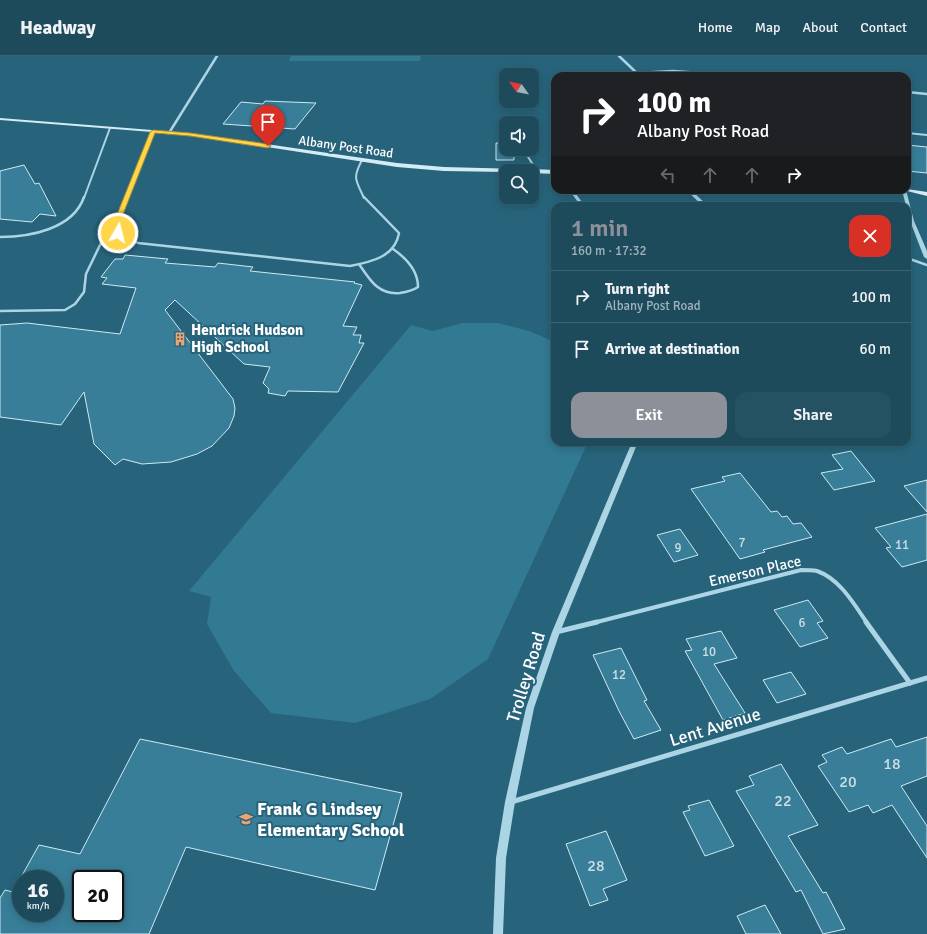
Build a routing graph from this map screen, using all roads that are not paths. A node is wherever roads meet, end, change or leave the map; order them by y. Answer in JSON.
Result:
{"nodes":[{"id":1,"x":218,"y":56,"type":"edge"},
{"id":2,"x":619,"y":56,"type":"edge"},
{"id":3,"x":636,"y":72,"type":"edge"},
{"id":4,"x":655,"y":72,"type":"edge"},
{"id":5,"x":687,"y":72,"type":"edge"},
{"id":6,"x":911,"y":92,"type":"edge"},
{"id":7,"x":927,"y":94,"type":"edge"},
{"id":8,"x":1,"y":120,"type":"edge"},
{"id":9,"x":110,"y":128,"type":"junction"},
{"id":10,"x":153,"y":132,"type":"junction"},
{"id":11,"x":169,"y":133,"type":"junction"},
{"id":12,"x":911,"y":133,"type":"edge"},
{"id":13,"x":927,"y":135,"type":"edge"},
{"id":14,"x":362,"y":160,"type":"junction"},
{"id":15,"x":499,"y":170,"type":"edge"},
{"id":16,"x":539,"y":171,"type":"edge"},
{"id":17,"x":551,"y":172,"type":"edge"},
{"id":18,"x":911,"y":191,"type":"edge"},
{"id":19,"x":692,"y":194,"type":"edge"},
{"id":20,"x":927,"y":194,"type":"edge"},
{"id":21,"x":702,"y":202,"type":"edge"},
{"id":22,"x":911,"y":223,"type":"edge"},
{"id":23,"x":118,"y":233,"type":"junction"},
{"id":24,"x":0,"y":237,"type":"edge"},
{"id":25,"x":393,"y":249,"type":"junction"},
{"id":26,"x":927,"y":257,"type":"edge"},
{"id":27,"x":911,"y":259,"type":"edge"},
{"id":28,"x":359,"y":264,"type":"junction"},
{"id":29,"x":927,"y":265,"type":"edge"},
{"id":30,"x":0,"y":311,"type":"edge"},
{"id":31,"x":633,"y":446,"type":"edge"},
{"id":32,"x":556,"y":632,"type":"junction"},
{"id":33,"x":927,"y":678,"type":"edge"},
{"id":34,"x":910,"y":683,"type":"junction"},
{"id":35,"x":510,"y":802,"type":"junction"},
{"id":36,"x":498,"y":934,"type":"edge"}],
"edges":[{"from":1,"to":11,"type":"street"},
{"from":2,"to":3,"type":"street"},
{"from":4,"to":5,"type":"street"},
{"from":6,"to":7,"type":"street"},
{"from":8,"to":9,"type":"main road","name":"Albany Post Road"},
{"from":9,"to":10,"type":"main road","name":"Albany Post Road"},
{"from":9,"to":24,"type":"lane"},
{"from":10,"to":11,"type":"main road","name":"Albany Post Road"},
{"from":10,"to":23,"type":"lane"},
{"from":11,"to":14,"type":"main road","name":"Albany Post Road"},
{"from":12,"to":13,"type":"lane"},
{"from":14,"to":15,"type":"main road","name":"Albany Post Road"},
{"from":14,"to":25,"type":"lane"},
{"from":16,"to":17,"type":"main road"},
{"from":18,"to":20,"type":"main road"},
{"from":19,"to":21,"type":"street"},
{"from":22,"to":26,"type":"street"},
{"from":23,"to":28,"type":"lane"},
{"from":23,"to":30,"type":"lane"},
{"from":25,"to":28,"type":"lane"},
{"from":25,"to":28,"type":"lane"},
{"from":27,"to":29,"type":"lane"},
{"from":31,"to":32,"type":"street","name":"Trolley Road"},
{"from":32,"to":34,"type":"street","name":"Emerson Place"},
{"from":32,"to":35,"type":"street","name":"Trolley Road"},
{"from":33,"to":34,"type":"street","name":"Lent Avenue"},
{"from":34,"to":35,"type":"street","name":"Lent Avenue"},
{"from":35,"to":36,"type":"street","name":"Trolley Road"}]}
